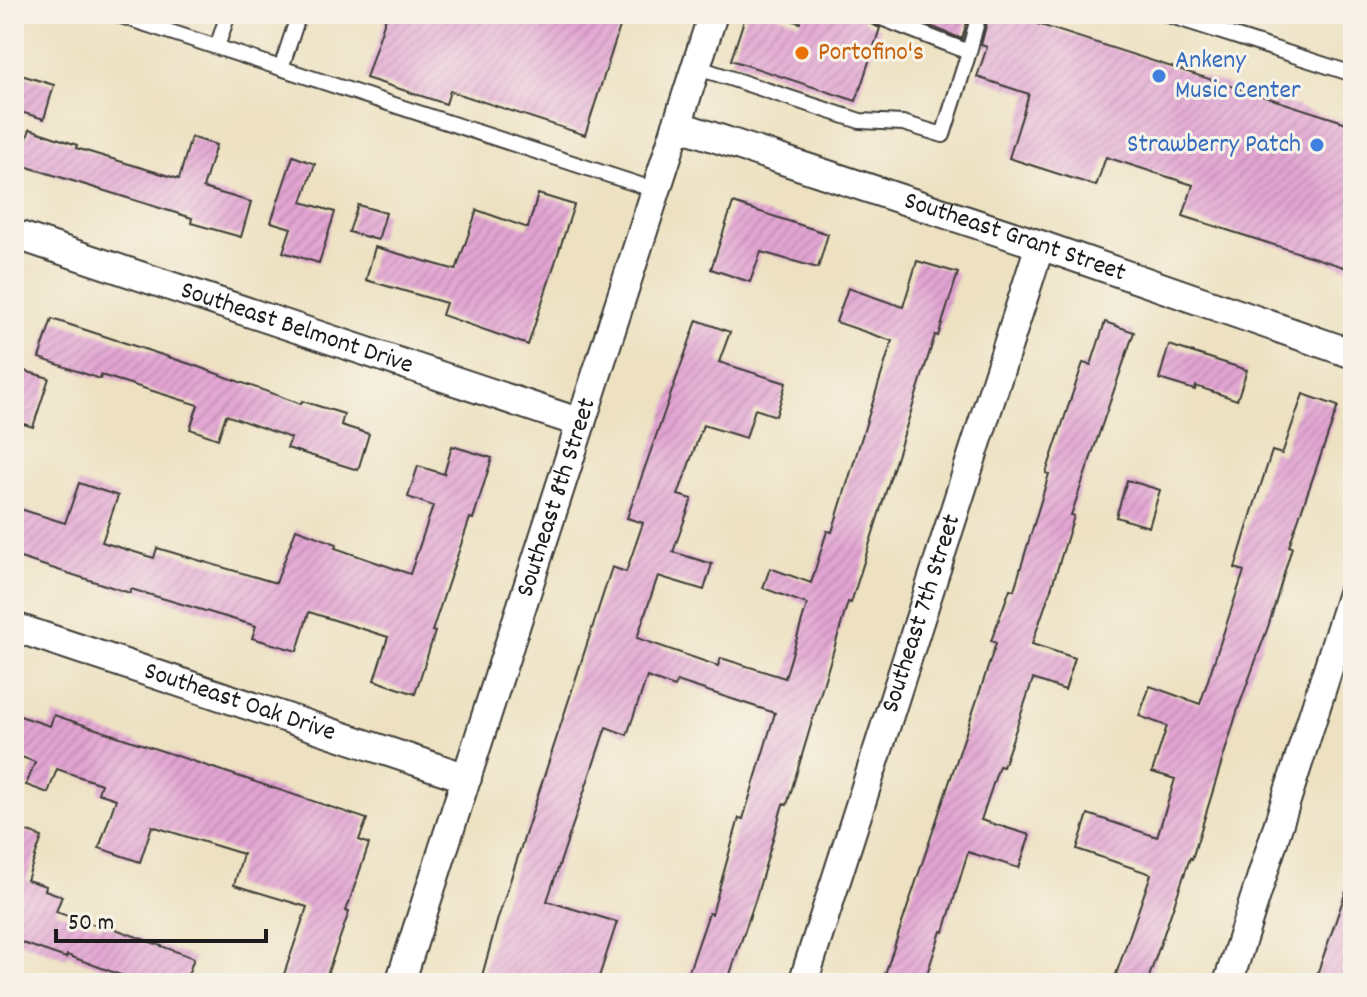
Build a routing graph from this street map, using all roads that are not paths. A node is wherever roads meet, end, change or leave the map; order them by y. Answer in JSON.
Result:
{"nodes":[{"id":1,"x":115,"y":14,"type":"edge"},
{"id":2,"x":228,"y":14,"type":"edge"},
{"id":3,"x":299,"y":14,"type":"edge"},
{"id":4,"x":713,"y":14,"type":"edge"},
{"id":5,"x":871,"y":14,"type":"edge"},
{"id":6,"x":979,"y":14,"type":"edge"},
{"id":7,"x":1165,"y":14,"type":"edge"},
{"id":8,"x":158,"y":21,"type":"edge"},
{"id":9,"x":217,"y":47,"type":"junction"},
{"id":10,"x":969,"y":52,"type":"junction"},
{"id":11,"x":696,"y":67,"type":"junction"},
{"id":12,"x":281,"y":68,"type":"junction"},
{"id":13,"x":1353,"y":74,"type":"edge"},
{"id":14,"x":677,"y":125,"type":"junction"},
{"id":15,"x":655,"y":190,"type":"junction"},
{"id":16,"x":14,"y":234,"type":"edge"},
{"id":17,"x":1040,"y":245,"type":"junction"},
{"id":18,"x":1353,"y":354,"type":"edge"},
{"id":19,"x":581,"y":423,"type":"junction"},
{"id":20,"x":1353,"y":590,"type":"edge"},
{"id":21,"x":14,"y":627,"type":"edge"},
{"id":22,"x":467,"y":778,"type":"junction"},
{"id":23,"x":400,"y":983,"type":"edge"},
{"id":24,"x":803,"y":983,"type":"edge"},
{"id":25,"x":1228,"y":983,"type":"edge"}],
"edges":[{"from":1,"to":8,"type":"lane"},
{"from":2,"to":9,"type":"lane"},
{"from":3,"to":12,"type":"lane"},
{"from":4,"to":11,"type":"street","name":"Southeast 8th Street"},
{"from":5,"to":10,"type":"lane"},
{"from":6,"to":10,"type":"lane"},
{"from":7,"to":13,"type":"lane"},
{"from":8,"to":9,"type":"lane"},
{"from":9,"to":12,"type":"lane"},
{"from":10,"to":11,"type":"lane"},
{"from":11,"to":14,"type":"street","name":"Southeast 8th Street"},
{"from":12,"to":15,"type":"lane"},
{"from":14,"to":15,"type":"street","name":"Southeast 8th Street"},
{"from":14,"to":17,"type":"street","name":"Southeast Grant Street"},
{"from":15,"to":19,"type":"street","name":"Southeast 8th Street"},
{"from":16,"to":19,"type":"street","name":"Southeast Belmont Drive"},
{"from":17,"to":18,"type":"street","name":"Southeast Grant Street"},
{"from":17,"to":24,"type":"street","name":"Southeast 7th Street"},
{"from":19,"to":22,"type":"street","name":"Southeast 8th Street"},
{"from":20,"to":25,"type":"street"},
{"from":21,"to":22,"type":"street","name":"Southeast Oak Drive"},
{"from":22,"to":23,"type":"street","name":"Southeast 8th Street"}]}
